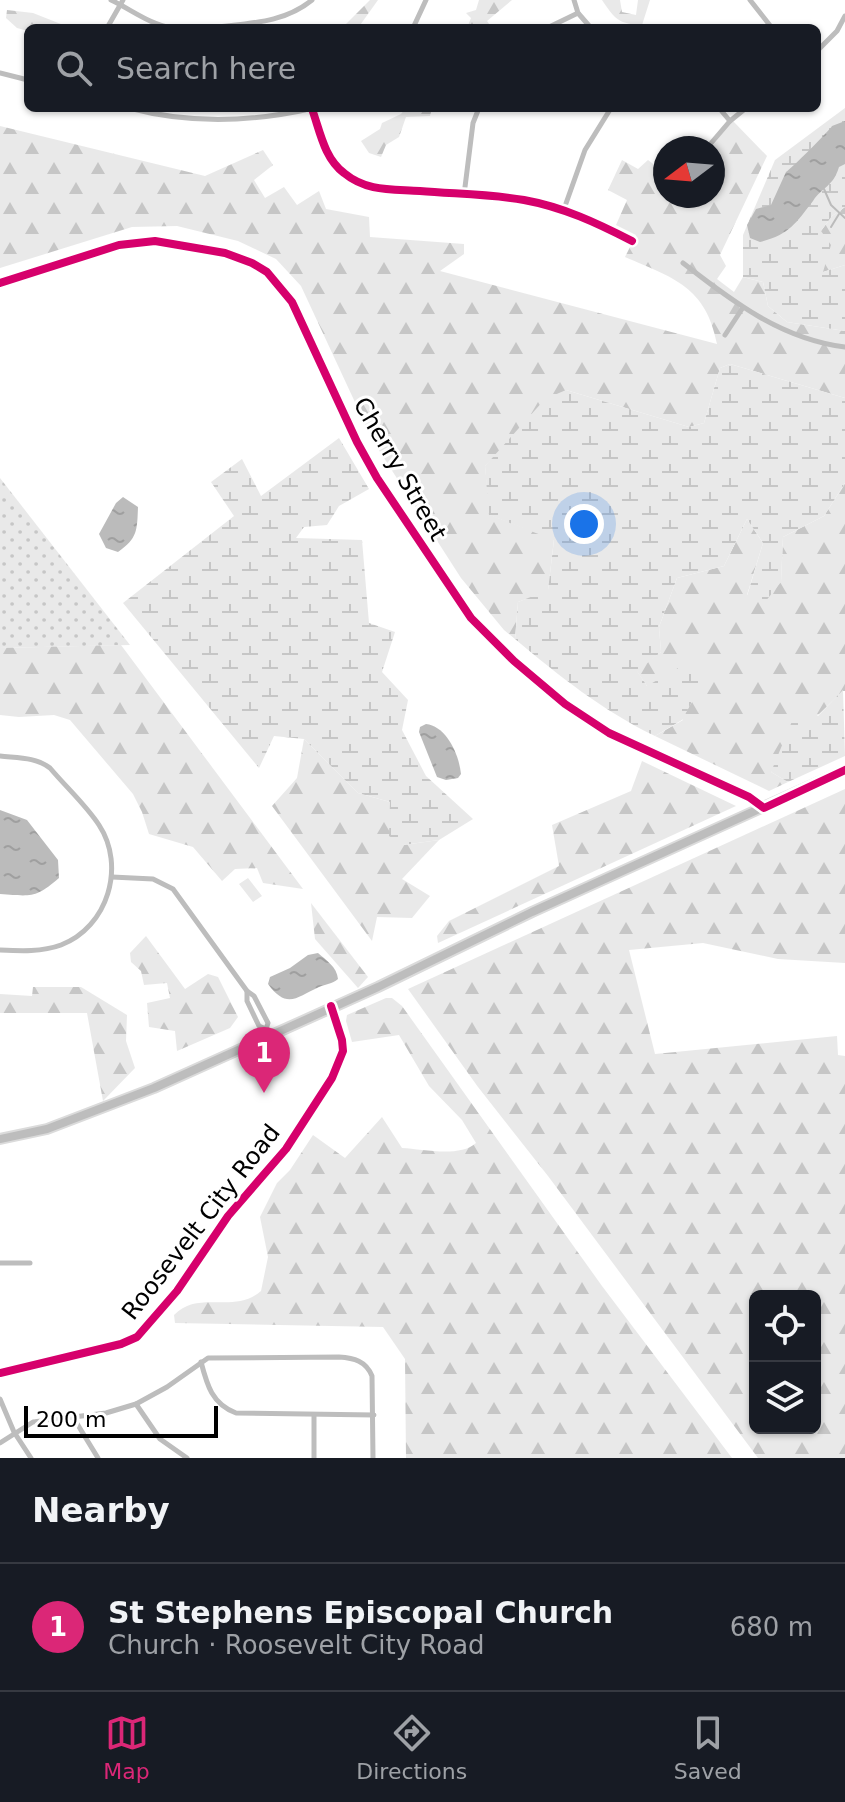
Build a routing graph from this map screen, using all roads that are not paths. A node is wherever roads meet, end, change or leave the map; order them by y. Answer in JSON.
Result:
{"nodes":[{"id":1,"x":111,"y":0,"type":"edge"},
{"id":2,"x":312,"y":0,"type":"edge"},
{"id":3,"x":426,"y":0,"type":"edge"},
{"id":4,"x":574,"y":0,"type":"edge"},
{"id":5,"x":750,"y":0,"type":"edge"},
{"id":6,"x":122,"y":2,"type":"edge"},
{"id":7,"x":578,"y":13,"type":"junction"},
{"id":8,"x":845,"y":16,"type":"edge"},
{"id":9,"x":109,"y":24,"type":"edge"},
{"id":10,"x":156,"y":24,"type":"edge"},
{"id":11,"x":242,"y":24,"type":"edge"},
{"id":12,"x":415,"y":24,"type":"edge"},
{"id":13,"x":555,"y":24,"type":"edge"},
{"id":14,"x":588,"y":24,"type":"edge"},
{"id":15,"x":769,"y":24,"type":"edge"},
{"id":16,"x":821,"y":48,"type":"edge"},
{"id":17,"x":0,"y":73,"type":"edge"},
{"id":18,"x":24,"y":79,"type":"edge"},
{"id":19,"x":144,"y":112,"type":"edge"},
{"id":20,"x":280,"y":112,"type":"edge"},
{"id":21,"x":314,"y":112,"type":"edge"},
{"id":22,"x":477,"y":112,"type":"edge"},
{"id":23,"x":609,"y":112,"type":"edge"},
{"id":24,"x":722,"y":112,"type":"edge"},
{"id":25,"x":741,"y":112,"type":"edge"},
{"id":26,"x":730,"y":121,"type":"junction"},
{"id":27,"x":717,"y":136,"type":"edge"},
{"id":28,"x":464,"y":195,"type":"junction"},
{"id":29,"x":564,"y":209,"type":"junction"},
{"id":30,"x":632,"y":241,"type":"dead end"},
{"id":31,"x":683,"y":263,"type":"dead end"},
{"id":32,"x":0,"y":283,"type":"edge"},
{"id":33,"x":742,"y":309,"type":"junction"},
{"id":34,"x":725,"y":335,"type":"dead end"},
{"id":35,"x":845,"y":347,"type":"edge"},
{"id":36,"x":0,"y":756,"type":"edge"},
{"id":37,"x":845,"y":770,"type":"edge"},
{"id":38,"x":764,"y":808,"type":"junction"},
{"id":39,"x":112,"y":877,"type":"junction"},
{"id":40,"x":0,"y":950,"type":"edge"},
{"id":41,"x":331,"y":1006,"type":"junction"},
{"id":42,"x":267,"y":1032,"type":"junction"},
{"id":43,"x":0,"y":1139,"type":"edge"},
{"id":44,"x":0,"y":1263,"type":"edge"},
{"id":45,"x":30,"y":1263,"type":"dead end"},
{"id":46,"x":201,"y":1362,"type":"junction"},
{"id":47,"x":0,"y":1373,"type":"edge"},
{"id":48,"x":0,"y":1399,"type":"edge"},
{"id":49,"x":136,"y":1404,"type":"junction"},
{"id":50,"x":314,"y":1415,"type":"junction"},
{"id":51,"x":374,"y":1415,"type":"junction"},
{"id":52,"x":73,"y":1417,"type":"junction"},
{"id":53,"x":14,"y":1432,"type":"junction"},
{"id":54,"x":0,"y":1443,"type":"edge"},
{"id":55,"x":31,"y":1458,"type":"edge"},
{"id":56,"x":98,"y":1458,"type":"edge"},
{"id":57,"x":187,"y":1458,"type":"edge"},
{"id":58,"x":314,"y":1458,"type":"edge"},
{"id":59,"x":373,"y":1458,"type":"edge"}],
"edges":[{"from":1,"to":6,"type":"street"},
{"from":2,"to":11,"type":"street"},
{"from":3,"to":12,"type":"street"},
{"from":4,"to":7,"type":"street"},
{"from":5,"to":15,"type":"street"},
{"from":6,"to":9,"type":"street"},
{"from":6,"to":10,"type":"street"},
{"from":7,"to":13,"type":"street"},
{"from":7,"to":14,"type":"street"},
{"from":8,"to":16,"type":"street"},
{"from":17,"to":18,"type":"street"},
{"from":19,"to":20,"type":"street"},
{"from":21,"to":28,"type":"street"},
{"from":22,"to":28,"type":"street"},
{"from":23,"to":29,"type":"street"},
{"from":24,"to":26,"type":"street"},
{"from":25,"to":26,"type":"street"},
{"from":26,"to":27,"type":"street"},
{"from":28,"to":29,"type":"street"},
{"from":29,"to":30,"type":"street"},
{"from":31,"to":33,"type":"street"},
{"from":32,"to":38,"type":"street","name":"Cherry Street"},
{"from":33,"to":34,"type":"street"},
{"from":33,"to":35,"type":"street"},
{"from":36,"to":39,"type":"street"},
{"from":37,"to":38,"type":"main road"},
{"from":38,"to":41,"type":"main road"},
{"from":39,"to":40,"type":"street"},
{"from":39,"to":42,"type":"street"},
{"from":41,"to":42,"type":"main road"},
{"from":41,"to":47,"type":"street","name":"Roosevelt City Road"},
{"from":42,"to":43,"type":"main road"},
{"from":44,"to":45,"type":"street"},
{"from":46,"to":49,"type":"street"},
{"from":46,"to":50,"type":"street"},
{"from":46,"to":51,"type":"street"},
{"from":48,"to":53,"type":"street"},
{"from":49,"to":52,"type":"street"},
{"from":49,"to":57,"type":"street"},
{"from":50,"to":51,"type":"street"},
{"from":50,"to":58,"type":"street"},
{"from":51,"to":59,"type":"street"},
{"from":52,"to":53,"type":"street"},
{"from":52,"to":56,"type":"street"},
{"from":53,"to":54,"type":"street"},
{"from":53,"to":55,"type":"street"}]}
